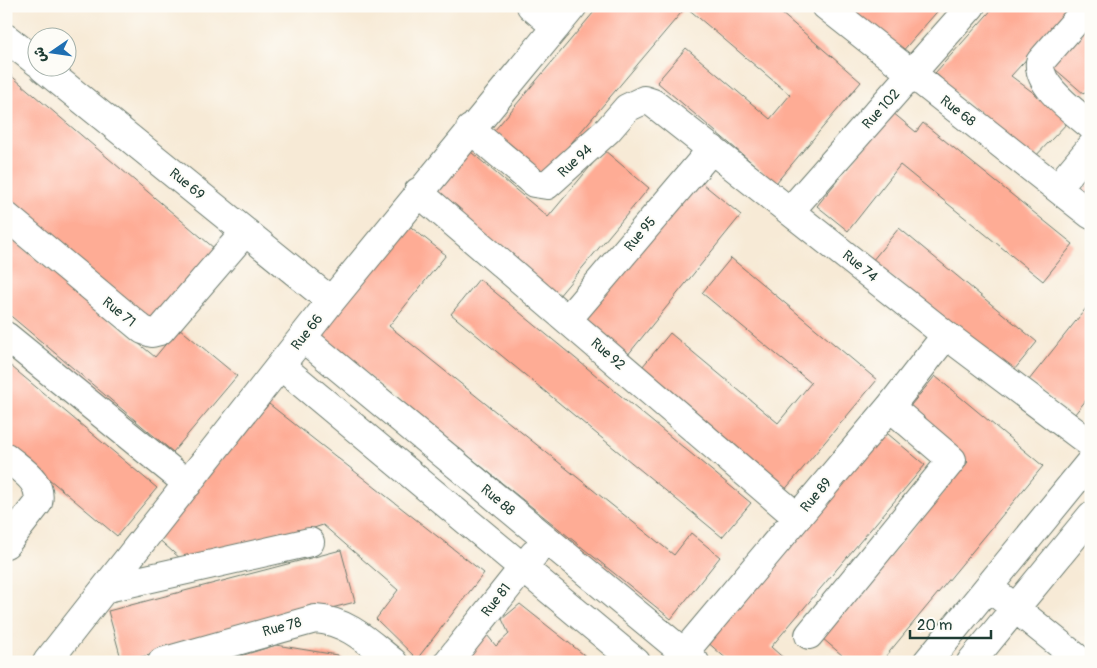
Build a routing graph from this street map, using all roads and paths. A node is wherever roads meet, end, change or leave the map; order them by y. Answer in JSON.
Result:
{"nodes":[{"id":1,"x":531,"y":6,"type":"edge"},
{"id":2,"x":573,"y":6,"type":"edge"},
{"id":3,"x":826,"y":6,"type":"edge"},
{"id":4,"x":971,"y":6,"type":"edge"},
{"id":5,"x":1088,"y":6,"type":"edge"},
{"id":6,"x":556,"y":27,"type":"junction"},
{"id":7,"x":9,"y":45,"type":"edge"},
{"id":8,"x":28,"y":57,"type":"edge"},
{"id":9,"x":912,"y":74,"type":"junction"},
{"id":10,"x":54,"y":78,"type":"edge"},
{"id":11,"x":628,"y":108,"type":"joint"},
{"id":12,"x":1091,"y":126,"type":"edge"},
{"id":13,"x":470,"y":129,"type":"junction"},
{"id":14,"x":1091,"y":147,"type":"edge"},
{"id":15,"x":712,"y":148,"type":"junction"},
{"id":16,"x":1057,"y":188,"type":"junction"},
{"id":17,"x":418,"y":192,"type":"junction"},
{"id":18,"x":790,"y":211,"type":"junction"},
{"id":19,"x":1091,"y":215,"type":"edge"},
{"id":20,"x":6,"y":216,"type":"edge"},
{"id":21,"x":245,"y":232,"type":"junction"},
{"id":22,"x":331,"y":301,"type":"junction"},
{"id":23,"x":568,"y":319,"type":"junction"},
{"id":24,"x":946,"y":335,"type":"junction"},
{"id":25,"x":6,"y":336,"type":"edge"},
{"id":26,"x":303,"y":338,"type":"junction"},
{"id":27,"x":281,"y":366,"type":"junction"},
{"id":28,"x":890,"y":407,"type":"junction"},
{"id":29,"x":1091,"y":444,"type":"edge"},
{"id":30,"x":6,"y":457,"type":"edge"},
{"id":31,"x":1091,"y":461,"type":"edge"},
{"id":32,"x":188,"y":484,"type":"junction"},
{"id":33,"x":1091,"y":516,"type":"edge"},
{"id":34,"x":797,"y":517,"type":"junction"},
{"id":35,"x":546,"y":540,"type":"junction"},
{"id":36,"x":310,"y":542,"type":"dead end"},
{"id":37,"x":6,"y":544,"type":"edge"},
{"id":38,"x":522,"y":567,"type":"junction"},
{"id":39,"x":988,"y":587,"type":"junction"},
{"id":40,"x":107,"y":588,"type":"junction"},
{"id":41,"x":1016,"y":610,"type":"junction"},
{"id":42,"x":809,"y":635,"type":"dead end"},
{"id":43,"x":685,"y":659,"type":"edge"},
{"id":44,"x":47,"y":662,"type":"edge"},
{"id":45,"x":162,"y":662,"type":"edge"},
{"id":46,"x":393,"y":662,"type":"edge"},
{"id":47,"x":448,"y":662,"type":"edge"},
{"id":48,"x":636,"y":662,"type":"edge"},
{"id":49,"x":926,"y":662,"type":"edge"},
{"id":50,"x":971,"y":662,"type":"edge"},
{"id":51,"x":1082,"y":662,"type":"edge"}],
"edges":[{"from":1,"to":6,"type":"street"},
{"from":2,"to":6,"type":"street","name":"Rue 66"},
{"from":3,"to":9,"type":"street","name":"Rue 68"},
{"from":4,"to":9,"type":"street","name":"Rue 102"},
{"from":5,"to":12,"type":"street"},
{"from":6,"to":13,"type":"street","name":"Rue 66"},
{"from":7,"to":8,"type":"street"},
{"from":9,"to":16,"type":"street","name":"Rue 68"},
{"from":9,"to":18,"type":"street","name":"Rue 102"},
{"from":10,"to":21,"type":"street","name":"Rue 69"},
{"from":11,"to":13,"type":"street","name":"Rue 94"},
{"from":11,"to":15,"type":"street","name":"Rue 74"},
{"from":13,"to":17,"type":"street","name":"Rue 66"},
{"from":14,"to":16,"type":"street"},
{"from":15,"to":18,"type":"street","name":"Rue 74"},
{"from":15,"to":23,"type":"street","name":"Rue 95"},
{"from":16,"to":19,"type":"street","name":"Rue 68"},
{"from":17,"to":22,"type":"street","name":"Rue 66"},
{"from":17,"to":23,"type":"street","name":"Rue 92"},
{"from":18,"to":24,"type":"street","name":"Rue 74"},
{"from":20,"to":21,"type":"street","name":"Rue 71"},
{"from":21,"to":22,"type":"street","name":"Rue 69"},
{"from":22,"to":26,"type":"street","name":"Rue 66"},
{"from":23,"to":34,"type":"street","name":"Rue 92"},
{"from":24,"to":28,"type":"street","name":"Rue 89"},
{"from":24,"to":29,"type":"street","name":"Rue 74"},
{"from":25,"to":32,"type":"street"},
{"from":26,"to":27,"type":"street","name":"Rue 66"},
{"from":26,"to":35,"type":"street","name":"Rue 88"},
{"from":27,"to":32,"type":"street","name":"Rue 66"},
{"from":27,"to":38,"type":"street"},
{"from":28,"to":34,"type":"street","name":"Rue 89"},
{"from":28,"to":42,"type":"street"},
{"from":30,"to":37,"type":"street"},
{"from":31,"to":39,"type":"street"},
{"from":32,"to":40,"type":"street","name":"Rue 66"},
{"from":33,"to":41,"type":"street"},
{"from":34,"to":43,"type":"street","name":"Rue 89"},
{"from":35,"to":38,"type":"street","name":"Rue 81"},
{"from":35,"to":43,"type":"street","name":"Rue 88"},
{"from":36,"to":40,"type":"street"},
{"from":38,"to":47,"type":"street","name":"Rue 81"},
{"from":38,"to":48,"type":"street"},
{"from":39,"to":41,"type":"street"},
{"from":39,"to":49,"type":"street"},
{"from":40,"to":44,"type":"street","name":"Rue 66"},
{"from":41,"to":50,"type":"street"},
{"from":41,"to":51,"type":"street"},
{"from":45,"to":46,"type":"street","name":"Rue 78"}]}
